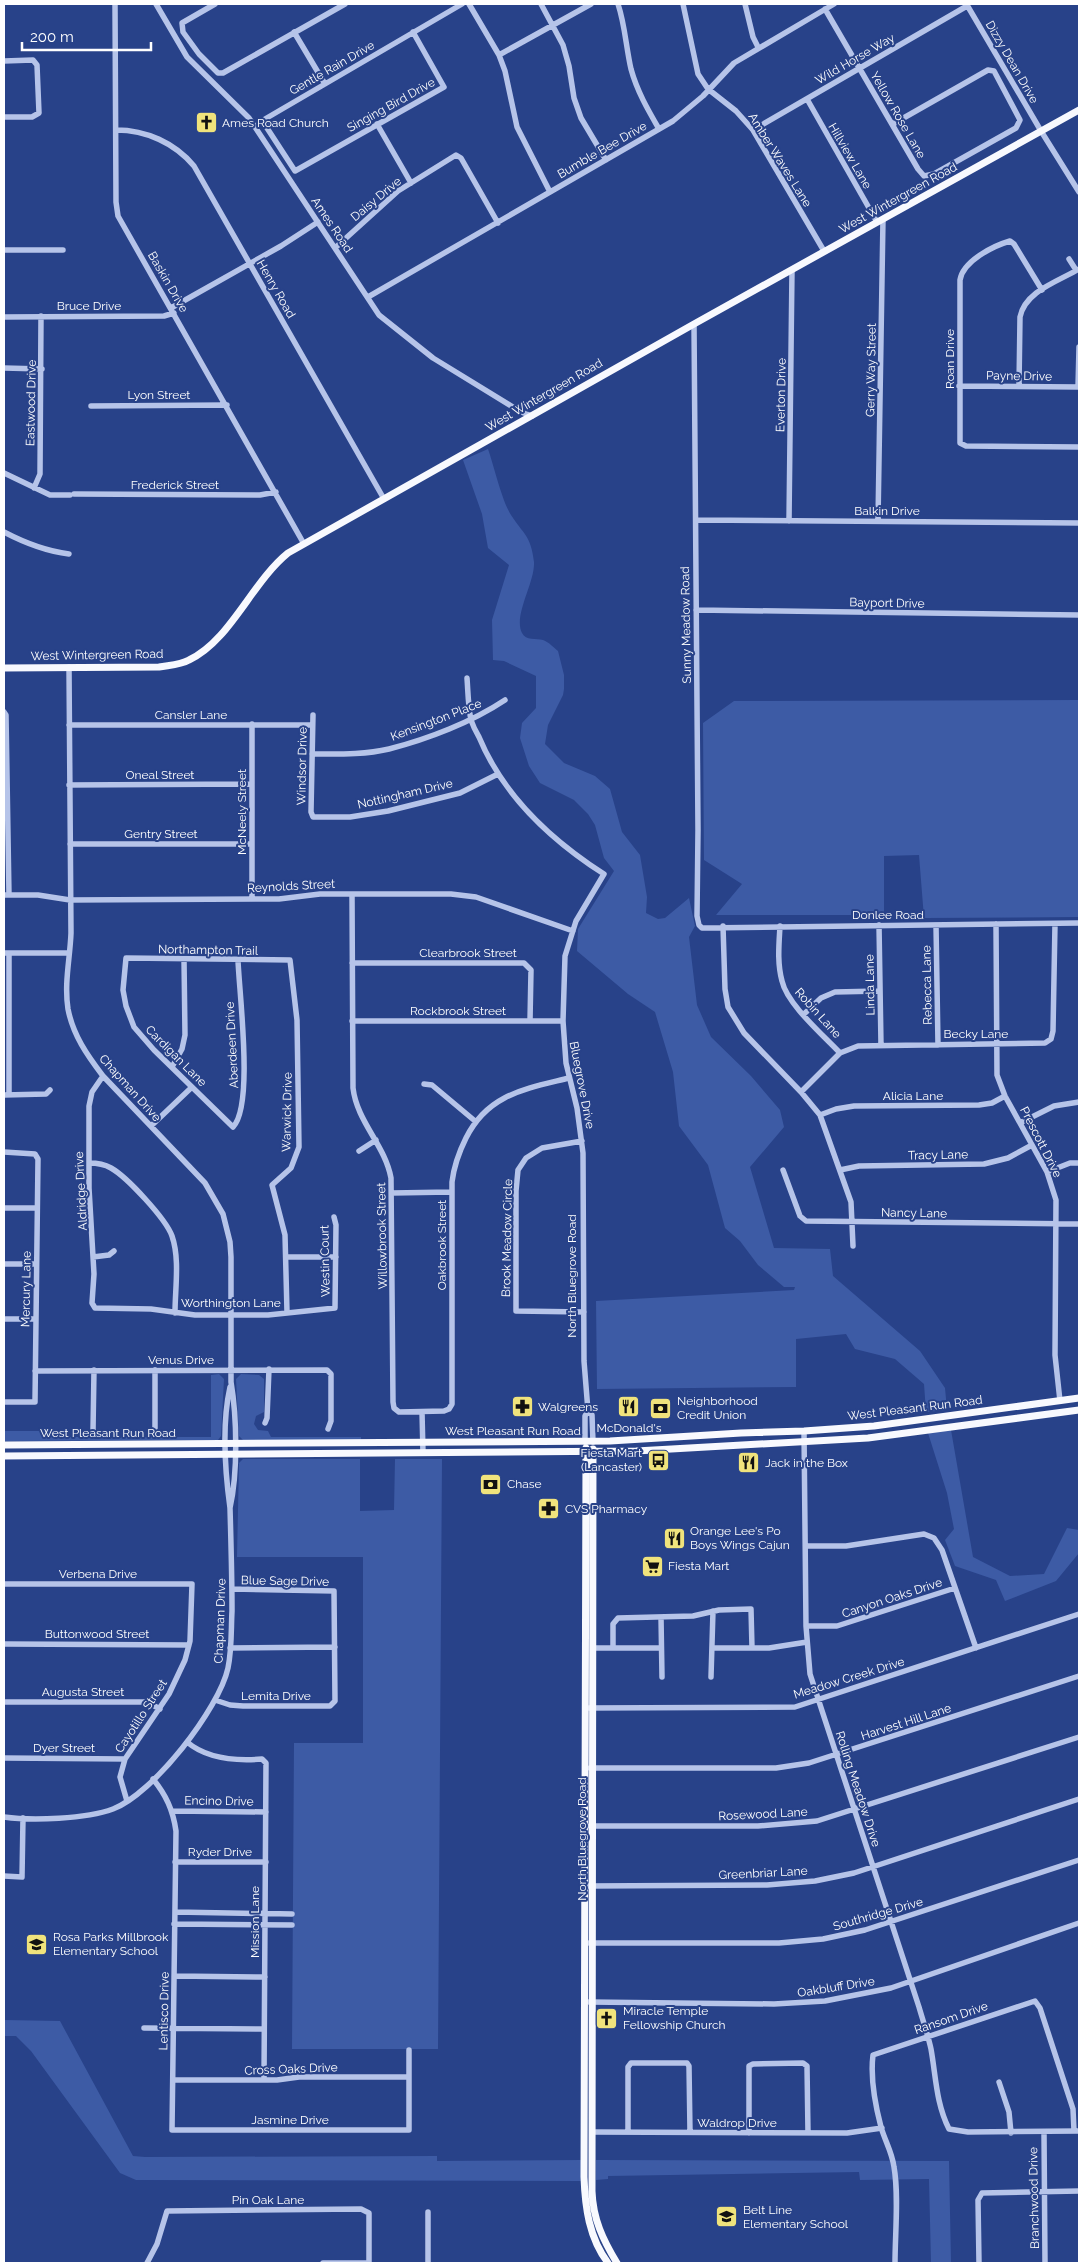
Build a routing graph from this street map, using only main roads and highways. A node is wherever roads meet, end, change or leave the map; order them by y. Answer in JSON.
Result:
{"nodes":[{"id":1,"x":1079,"y":110,"type":"edge"},
{"id":2,"x":4,"y":668,"type":"edge"},
{"id":3,"x":1079,"y":1398,"type":"edge"},
{"id":4,"x":1060,"y":1401,"type":"junction"},
{"id":5,"x":1079,"y":1410,"type":"edge"},
{"id":6,"x":980,"y":1411,"type":"junction"},
{"id":7,"x":1062,"y":1412,"type":"junction"},
{"id":8,"x":981,"y":1422,"type":"junction"},
{"id":9,"x":675,"y":1436,"type":"junction"},
{"id":10,"x":508,"y":1442,"type":"junction"},
{"id":11,"x":589,"y":1442,"type":"junction"},
{"id":12,"x":364,"y":1443,"type":"junction"},
{"id":13,"x":147,"y":1444,"type":"junction"},
{"id":14,"x":4,"y":1445,"type":"edge"},
{"id":15,"x":676,"y":1449,"type":"junction"},
{"id":16,"x":589,"y":1452,"type":"junction"},
{"id":17,"x":364,"y":1454,"type":"junction"},
{"id":18,"x":508,"y":1454,"type":"junction"},
{"id":19,"x":147,"y":1455,"type":"junction"},
{"id":20,"x":4,"y":1456,"type":"edge"},
{"id":21,"x":590,"y":1537,"type":"junction"},
{"id":22,"x":589,"y":1708,"type":"junction"},
{"id":23,"x":588,"y":2002,"type":"junction"},
{"id":24,"x":607,"y":2246,"type":"junction"},
{"id":25,"x":600,"y":2250,"type":"junction"},
{"id":26,"x":608,"y":2263,"type":"edge"},
{"id":27,"x":616,"y":2263,"type":"edge"}],
"edges":[{"from":1,"to":2,"type":"main road","name":"West Wintergreen Road"},
{"from":3,"to":4,"type":"main road","name":"West Pleasant Run Road"},
{"from":4,"to":6,"type":"main road","name":"West Pleasant Run Road"},
{"from":4,"to":7,"type":"main road"},
{"from":5,"to":7,"type":"main road","name":"West Pleasant Run Road"},
{"from":6,"to":8,"type":"main road"},
{"from":6,"to":9,"type":"main road","name":"West Pleasant Run Road"},
{"from":7,"to":8,"type":"main road","name":"West Pleasant Run Road"},
{"from":8,"to":15,"type":"main road","name":"West Pleasant Run Road"},
{"from":9,"to":11,"type":"main road","name":"West Pleasant Run Road"},
{"from":9,"to":15,"type":"main road"},
{"from":10,"to":11,"type":"main road","name":"West Pleasant Run Road"},
{"from":10,"to":12,"type":"main road","name":"West Pleasant Run Road"},
{"from":10,"to":18,"type":"main road"},
{"from":11,"to":16,"type":"main road","name":"North Bluegrove Road"},
{"from":12,"to":13,"type":"main road","name":"West Pleasant Run Road"},
{"from":12,"to":17,"type":"main road"},
{"from":13,"to":14,"type":"main road","name":"West Pleasant Run Road"},
{"from":13,"to":19,"type":"main road"},
{"from":15,"to":16,"type":"main road","name":"West Pleasant Run Road"},
{"from":16,"to":18,"type":"main road","name":"West Pleasant Run Road"},
{"from":16,"to":21,"type":"main road","name":"North Bluegrove Road"},
{"from":17,"to":18,"type":"main road","name":"West Pleasant Run Road"},
{"from":17,"to":19,"type":"main road","name":"West Pleasant Run Road"},
{"from":19,"to":20,"type":"main road","name":"West Pleasant Run Road"},
{"from":21,"to":22,"type":"main road","name":"North Bluegrove Road"},
{"from":21,"to":22,"type":"main road","name":"North Bluegrove Road"},
{"from":22,"to":23,"type":"main road","name":"North Bluegrove Road"},
{"from":23,"to":24,"type":"main road","name":"North Bluegrove Road"},
{"from":23,"to":25,"type":"main road","name":"North Bluegrove Road"},
{"from":24,"to":25,"type":"main road"},
{"from":24,"to":27,"type":"main road","name":"North Bluegrove Road"},
{"from":25,"to":26,"type":"main road","name":"North Bluegrove Road"}]}
